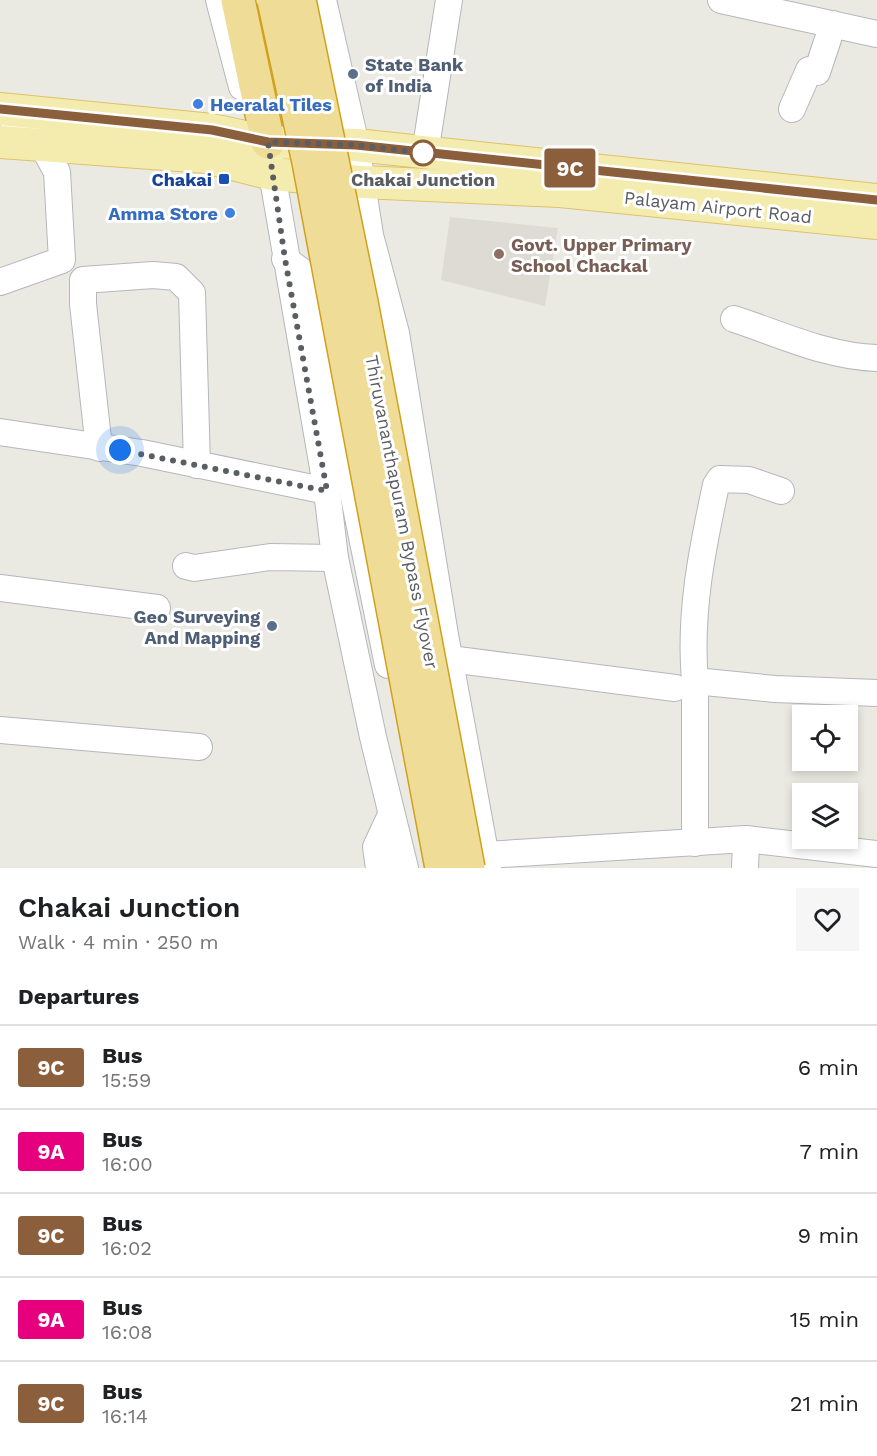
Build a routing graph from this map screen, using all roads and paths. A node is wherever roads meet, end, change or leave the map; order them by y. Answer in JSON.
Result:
{"nodes":[{"id":1,"x":219,"y":0,"type":"edge"},
{"id":2,"x":238,"y":0,"type":"edge"},
{"id":3,"x":274,"y":0,"type":"edge"},
{"id":4,"x":299,"y":0,"type":"edge"},
{"id":5,"x":323,"y":0,"type":"edge"},
{"id":6,"x":449,"y":0,"type":"edge"},
{"id":7,"x":721,"y":0,"type":"edge"},
{"id":8,"x":833,"y":24,"type":"junction"},
{"id":9,"x":877,"y":34,"type":"edge"},
{"id":10,"x":258,"y":101,"type":"junction"},
{"id":11,"x":0,"y":108,"type":"edge"},
{"id":12,"x":792,"y":109,"type":"dead end"},
{"id":13,"x":0,"y":142,"type":"edge"},
{"id":14,"x":268,"y":142,"type":"junction"},
{"id":15,"x":41,"y":143,"type":"junction"},
{"id":16,"x":0,"y":152,"type":"edge"},
{"id":17,"x":425,"y":153,"type":"junction"},
{"id":18,"x":333,"y":155,"type":"junction"},
{"id":19,"x":272,"y":174,"type":"junction"},
{"id":20,"x":362,"y":182,"type":"junction"},
{"id":21,"x":877,"y":200,"type":"edge"},
{"id":22,"x":877,"y":223,"type":"edge"},
{"id":23,"x":285,"y":259,"type":"junction"},
{"id":24,"x":63,"y":260,"type":"junction"},
{"id":25,"x":83,"y":280,"type":"junction"},
{"id":26,"x":0,"y":282,"type":"edge"},
{"id":27,"x":734,"y":319,"type":"dead end"},
{"id":28,"x":877,"y":358,"type":"edge"},
{"id":29,"x":0,"y":432,"type":"edge"},
{"id":30,"x":99,"y":448,"type":"junction"},
{"id":31,"x":196,"y":465,"type":"junction"},
{"id":32,"x":327,"y":491,"type":"junction"},
{"id":33,"x":781,"y":491,"type":"dead end"},
{"id":34,"x":335,"y":558,"type":"junction"},
{"id":35,"x":186,"y":566,"type":"dead end"},
{"id":36,"x":0,"y":588,"type":"edge"},
{"id":37,"x":157,"y":608,"type":"dead end"},
{"id":38,"x":450,"y":659,"type":"junction"},
{"id":39,"x":685,"y":684,"type":"junction"},
{"id":40,"x":877,"y":693,"type":"edge"},
{"id":41,"x":0,"y":730,"type":"edge"},
{"id":42,"x":199,"y":747,"type":"dead end"},
{"id":43,"x":391,"y":815,"type":"junction"},
{"id":44,"x":746,"y":839,"type":"junction"},
{"id":45,"x":695,"y":843,"type":"junction"},
{"id":46,"x":877,"y":854,"type":"edge"},
{"id":47,"x":481,"y":864,"type":"edge"},
{"id":48,"x":379,"y":868,"type":"edge"},
{"id":49,"x":405,"y":868,"type":"edge"},
{"id":50,"x":431,"y":868,"type":"edge"},
{"id":51,"x":442,"y":868,"type":"edge"},
{"id":52,"x":745,"y":868,"type":"edge"}],
"edges":[{"from":1,"to":10,"type":"street"},
{"from":2,"to":10,"type":"highway"},
{"from":3,"to":18,"type":"highway","bridge":true},
{"from":4,"to":18,"type":"highway","bridge":true},
{"from":5,"to":18,"type":"street"},
{"from":6,"to":17,"type":"street"},
{"from":7,"to":8,"type":"street"},
{"from":8,"to":9,"type":"street"},
{"from":8,"to":12,"type":"street"},
{"from":10,"to":14,"type":"highway"},
{"from":11,"to":14,"type":"main road","name":"Palayam Airport Road"},
{"from":11,"to":15,"type":"street"},
{"from":13,"to":15,"type":"main road","name":"Palayam Airport Road"},
{"from":14,"to":18,"type":"main road","name":"Palayam Airport Road"},
{"from":14,"to":19,"type":"street"},
{"from":15,"to":16,"type":"street"},
{"from":15,"to":19,"type":"main road","name":"Palayam Airport Road"},
{"from":15,"to":24,"type":"street"},
{"from":17,"to":18,"type":"main road","name":"Palayam Airport Road"},
{"from":17,"to":21,"type":"main road","name":"Palayam Airport Road"},
{"from":18,"to":20,"type":"street"},
{"from":18,"to":47,"type":"highway","name":"Thiruvananthapuram Bypass Flyover","bridge":true},
{"from":18,"to":51,"type":"highway","name":"Thiruvananthapuram Bypass Flyover","bridge":true},
{"from":19,"to":20,"type":"main road","name":"Palayam Airport Road"},
{"from":19,"to":23,"type":"street"},
{"from":20,"to":22,"type":"main road","name":"Palayam Airport Road"},
{"from":20,"to":38,"type":"street"},
{"from":23,"to":32,"type":"street"},
{"from":23,"to":50,"type":"street"},
{"from":24,"to":25,"type":"street"},
{"from":24,"to":26,"type":"street"},
{"from":25,"to":30,"type":"street"},
{"from":25,"to":31,"type":"street"},
{"from":27,"to":28,"type":"street"},
{"from":29,"to":30,"type":"street"},
{"from":30,"to":31,"type":"street"},
{"from":31,"to":32,"type":"street"},
{"from":32,"to":34,"type":"street"},
{"from":33,"to":39,"type":"street"},
{"from":34,"to":35,"type":"street"},
{"from":34,"to":43,"type":"street"},
{"from":36,"to":37,"type":"street"},
{"from":38,"to":39,"type":"street"},
{"from":38,"to":47,"type":"street"},
{"from":39,"to":40,"type":"street"},
{"from":39,"to":45,"type":"street"},
{"from":41,"to":42,"type":"street"},
{"from":43,"to":48,"type":"street"},
{"from":43,"to":49,"type":"street"},
{"from":44,"to":45,"type":"street"},
{"from":44,"to":46,"type":"street"},
{"from":44,"to":52,"type":"street"},
{"from":45,"to":47,"type":"street"}]}
